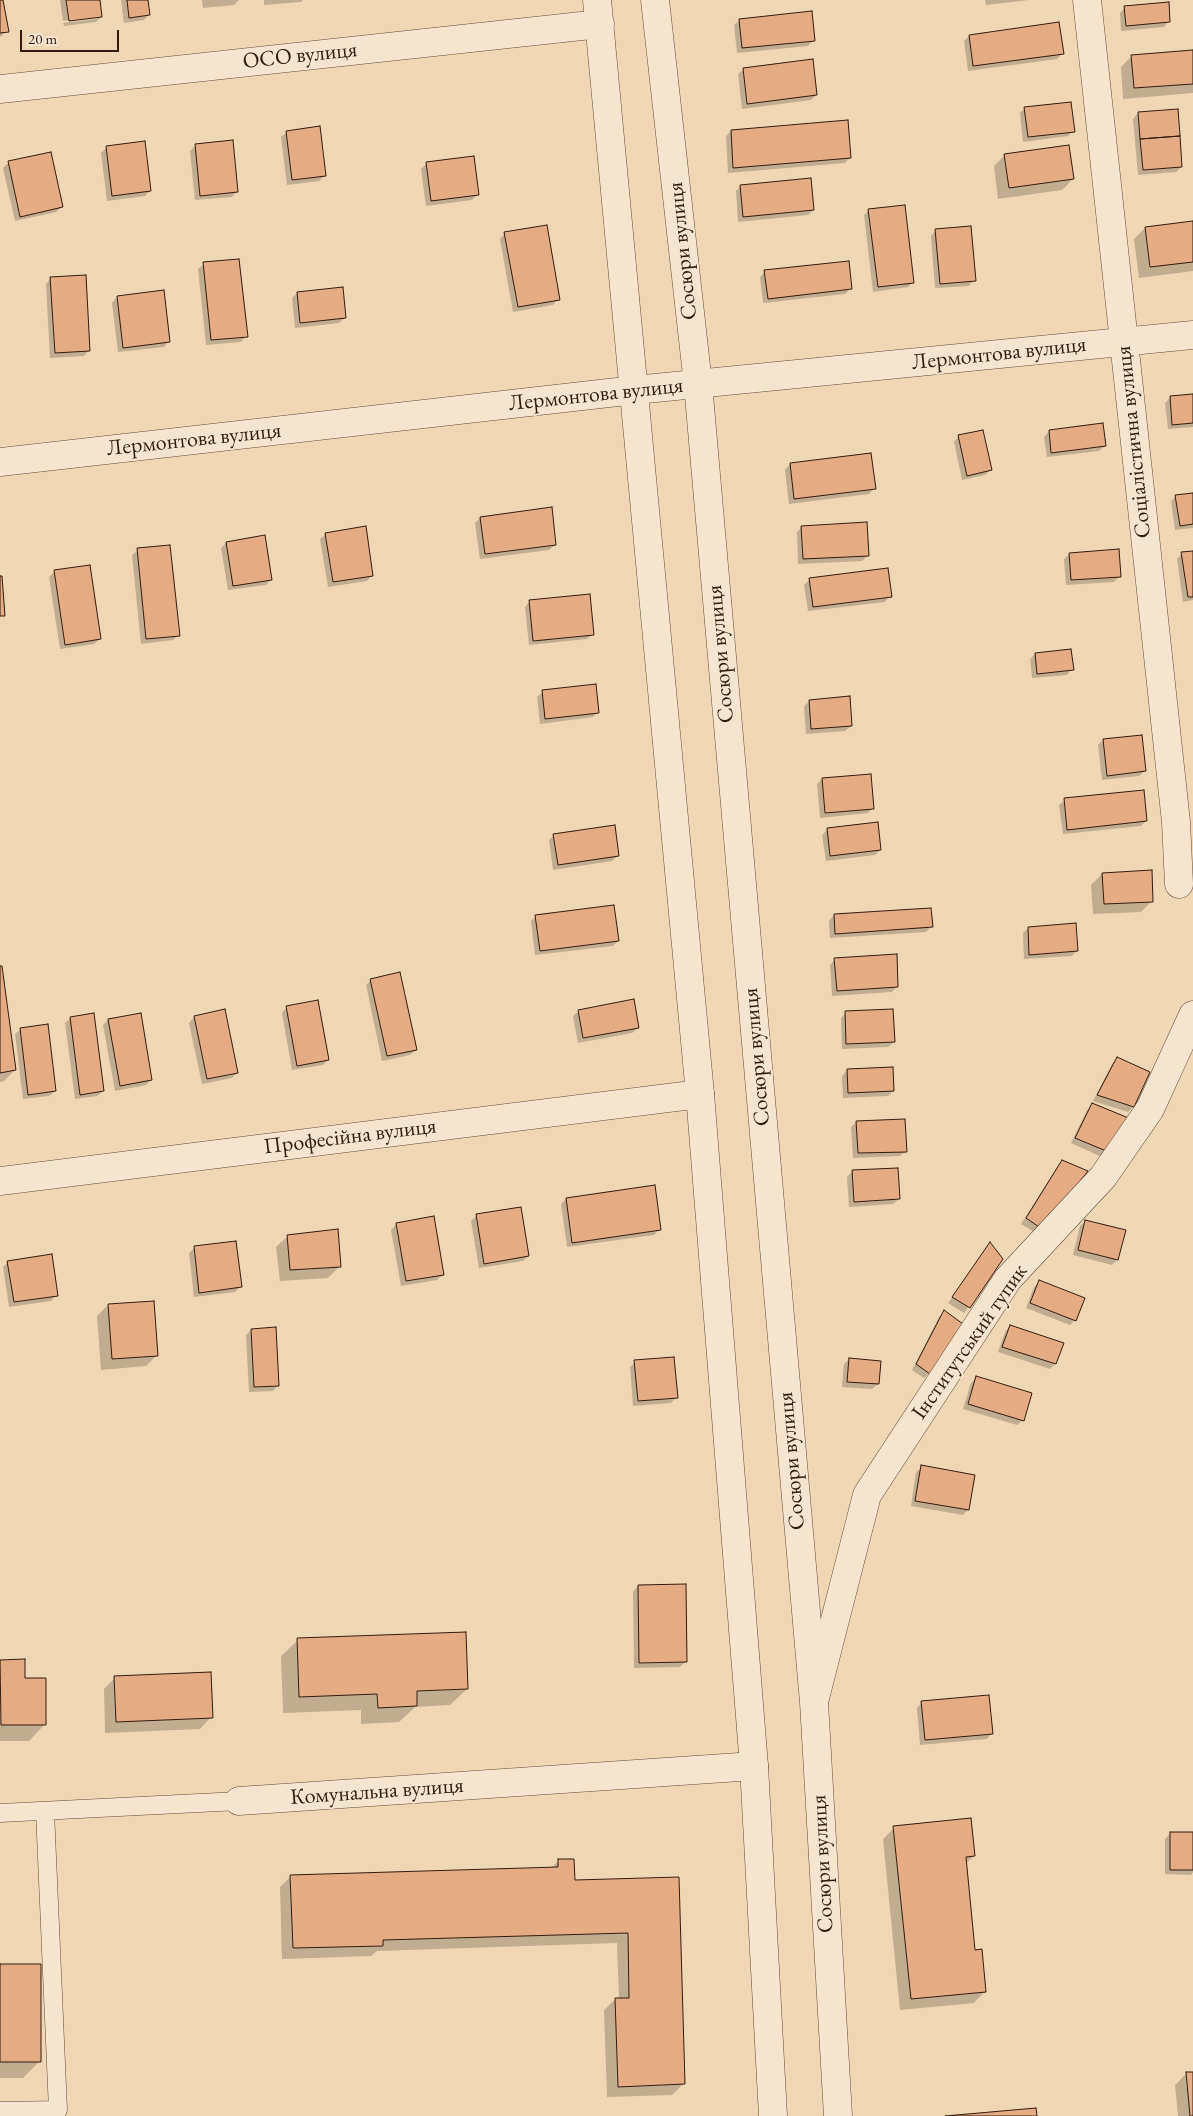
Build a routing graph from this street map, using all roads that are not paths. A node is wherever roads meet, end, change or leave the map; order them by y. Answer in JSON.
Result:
{"nodes":[{"id":1,"x":655,"y":0,"type":"edge"},
{"id":2,"x":1087,"y":0,"type":"edge"},
{"id":3,"x":599,"y":12,"type":"edge"},
{"id":4,"x":0,"y":89,"type":"edge"},
{"id":5,"x":1193,"y":335,"type":"edge"},
{"id":6,"x":1123,"y":342,"type":"junction"},
{"id":7,"x":698,"y":384,"type":"junction"},
{"id":8,"x":635,"y":390,"type":"junction"},
{"id":9,"x":0,"y":462,"type":"edge"},
{"id":10,"x":1179,"y":884,"type":"dead end"},
{"id":11,"x":1193,"y":1015,"type":"edge"},
{"id":12,"x":700,"y":1094,"type":"junction"},
{"id":13,"x":0,"y":1181,"type":"edge"},
{"id":14,"x":814,"y":1702,"type":"junction"},
{"id":15,"x":754,"y":1766,"type":"junction"},
{"id":16,"x":239,"y":1802,"type":"joint"},
{"id":17,"x":45,"y":1811,"type":"junction"},
{"id":18,"x":0,"y":1813,"type":"edge"},
{"id":19,"x":0,"y":2111,"type":"edge"},
{"id":20,"x":773,"y":2116,"type":"edge"},
{"id":21,"x":838,"y":2116,"type":"edge"}],
"edges":[{"from":1,"to":7,"type":"street","name":"Сосюри вулиця"},
{"from":2,"to":6,"type":"street","name":"Соціалістична вулиця"},
{"from":3,"to":4,"type":"street","name":"ОСО вулиця"},
{"from":3,"to":8,"type":"street"},
{"from":5,"to":6,"type":"street","name":"Лермонтова вулиця"},
{"from":6,"to":7,"type":"street","name":"Лермонтова вулиця"},
{"from":6,"to":10,"type":"street","name":"Соціалістична вулиця"},
{"from":7,"to":8,"type":"street","name":"Лермонтова вулиця"},
{"from":7,"to":14,"type":"street","name":"Сосюри вулиця"},
{"from":8,"to":9,"type":"street","name":"Лермонтова вулиця"},
{"from":8,"to":12,"type":"street"},
{"from":11,"to":14,"type":"street","name":"Інститутський тупик"},
{"from":12,"to":13,"type":"street","name":"Професійна вулиця"},
{"from":12,"to":15,"type":"street"},
{"from":14,"to":21,"type":"street","name":"Сосюри вулиця"},
{"from":15,"to":16,"type":"street","name":"Комунальна вулиця"},
{"from":15,"to":20,"type":"street"},
{"from":16,"to":17,"type":"lane","name":"Комунальна вулиця"},
{"from":17,"to":18,"type":"lane","name":"Комунальна вулиця"},
{"from":17,"to":19,"type":"lane"}]}
